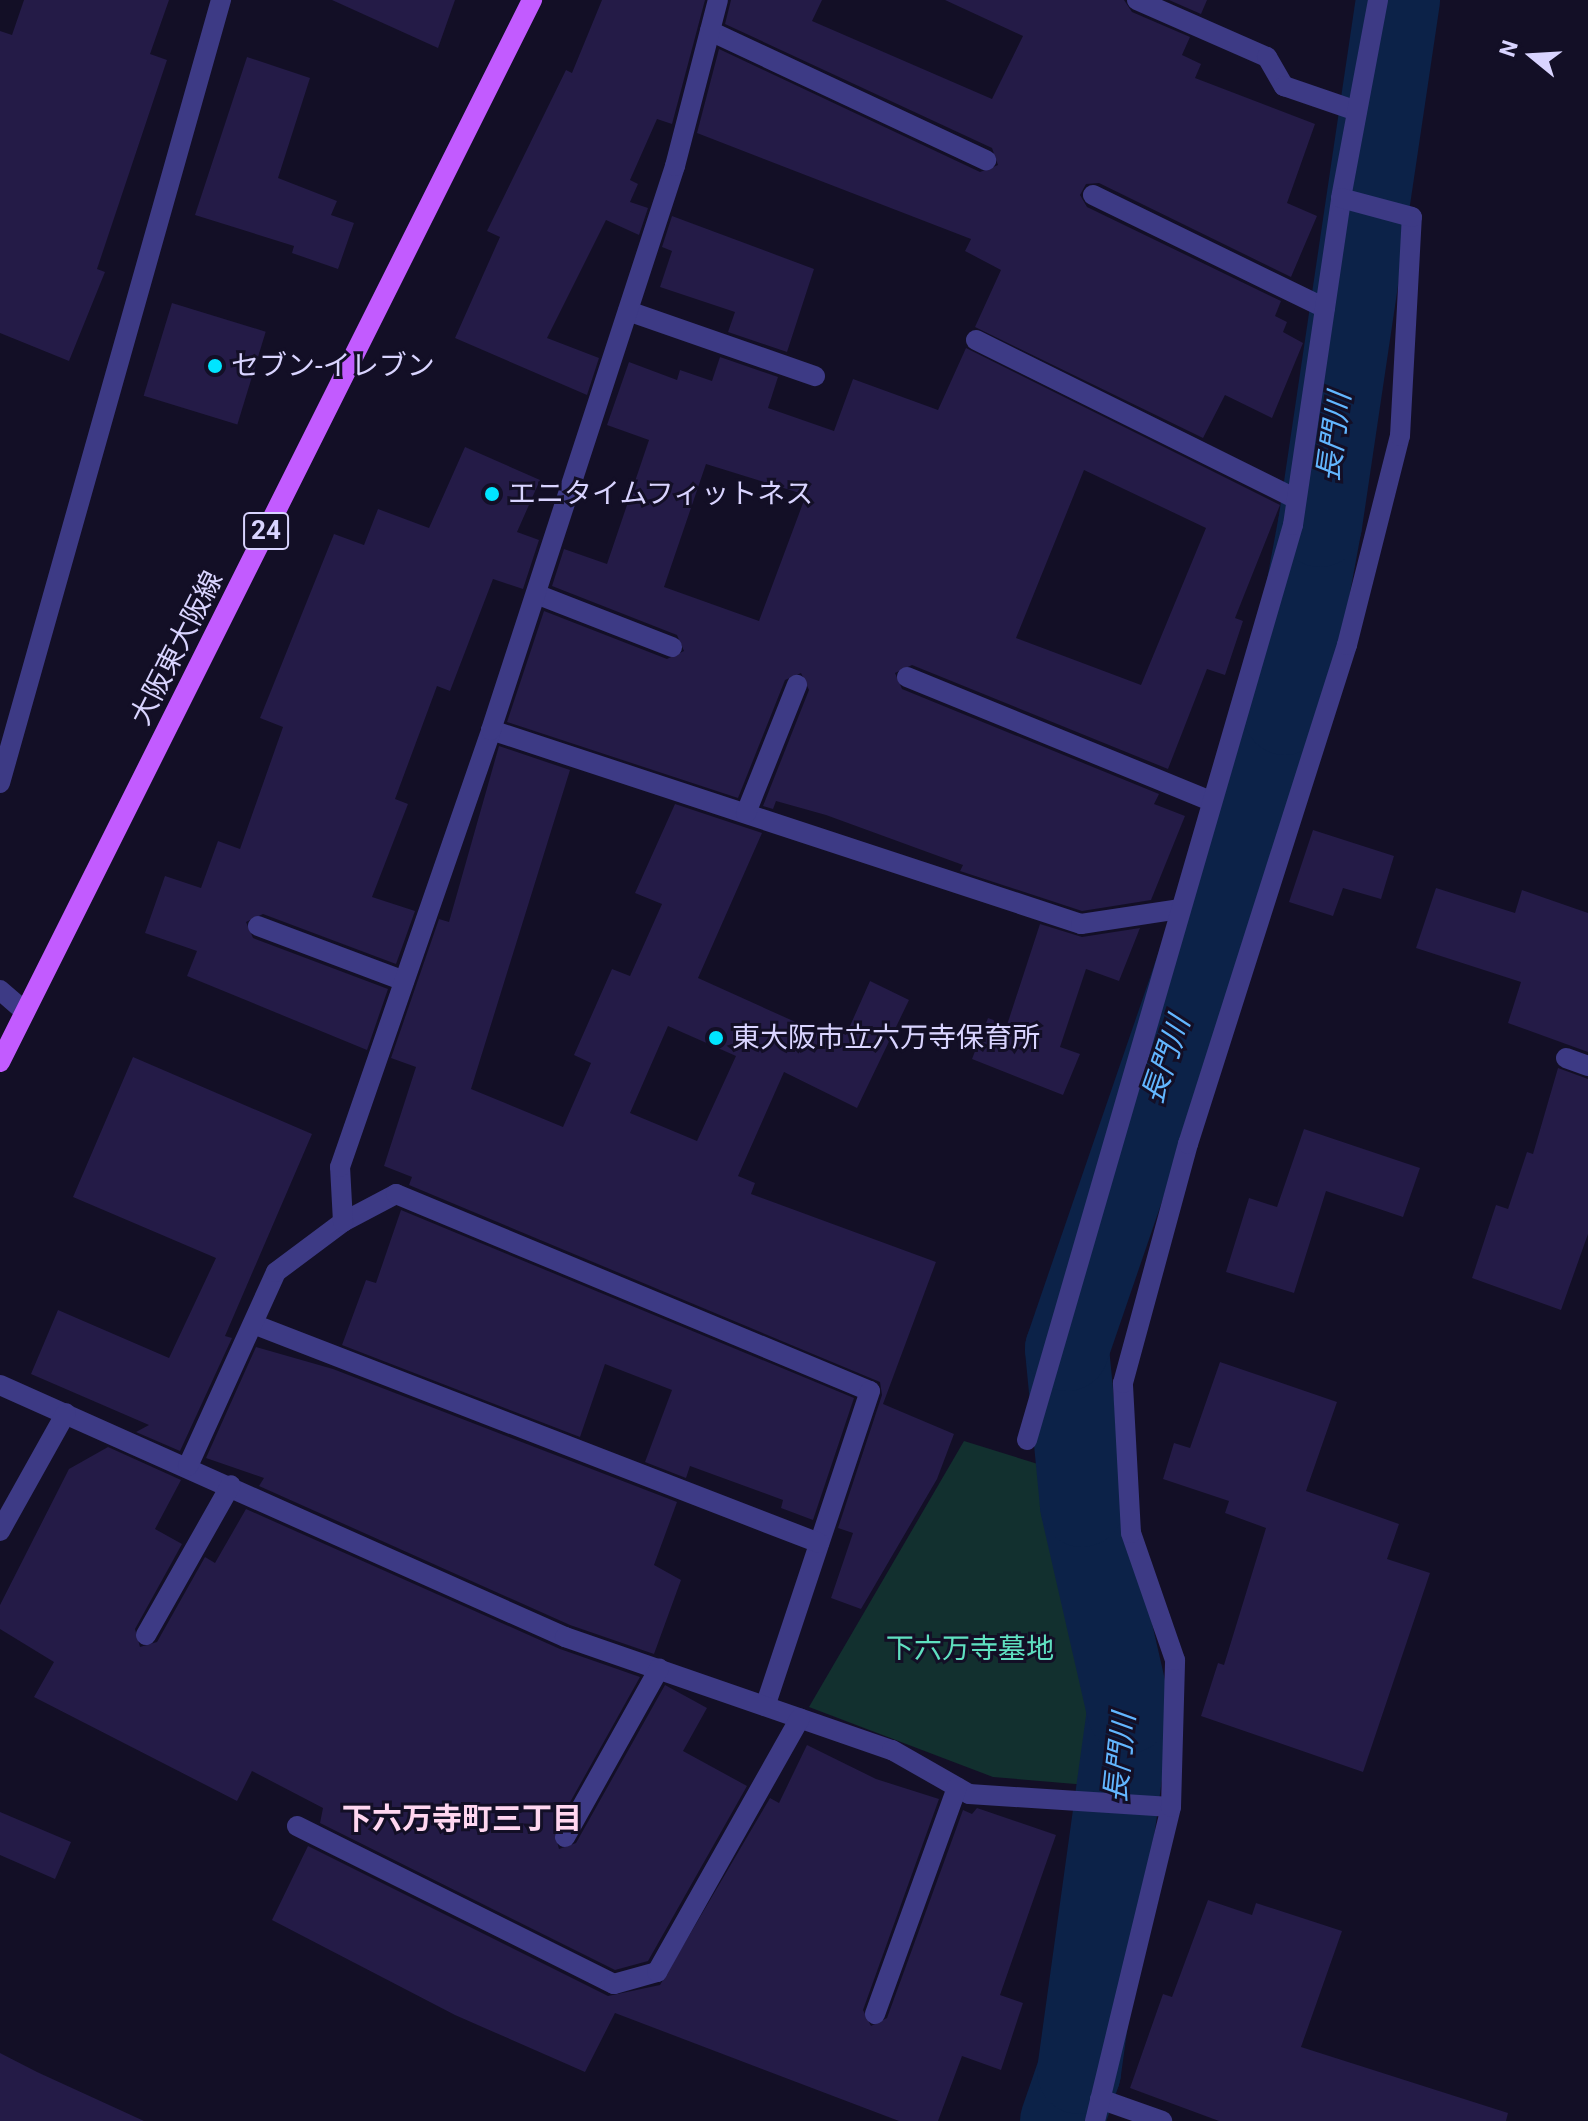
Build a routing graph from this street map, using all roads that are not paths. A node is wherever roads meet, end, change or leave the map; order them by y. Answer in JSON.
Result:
{"nodes":[{"id":1,"x":221,"y":0,"type":"edge"},
{"id":2,"x":532,"y":0,"type":"edge"},
{"id":3,"x":718,"y":0,"type":"edge"},
{"id":4,"x":1137,"y":0,"type":"edge"},
{"id":5,"x":1378,"y":0,"type":"edge"},
{"id":6,"x":710,"y":31,"type":"junction"},
{"id":7,"x":1357,"y":111,"type":"junction"},
{"id":8,"x":986,"y":160,"type":"dead end"},
{"id":9,"x":1093,"y":195,"type":"dead end"},
{"id":10,"x":1343,"y":199,"type":"junction"},
{"id":11,"x":1325,"y":308,"type":"junction"},
{"id":12,"x":628,"y":311,"type":"junction"},
{"id":13,"x":976,"y":340,"type":"dead end"},
{"id":14,"x":815,"y":376,"type":"dead end"},
{"id":15,"x":1296,"y":499,"type":"junction"},
{"id":16,"x":536,"y":594,"type":"junction"},
{"id":17,"x":672,"y":647,"type":"dead end"},
{"id":18,"x":907,"y":677,"type":"dead end"},
{"id":19,"x":797,"y":685,"type":"dead end"},
{"id":20,"x":491,"y":730,"type":"junction"},
{"id":21,"x":0,"y":783,"type":"edge"},
{"id":22,"x":1211,"y":801,"type":"junction"},
{"id":23,"x":746,"y":813,"type":"junction"},
{"id":24,"x":1179,"y":909,"type":"junction"},
{"id":25,"x":258,"y":926,"type":"dead end"},
{"id":26,"x":404,"y":981,"type":"junction"},
{"id":27,"x":0,"y":990,"type":"edge"},
{"id":28,"x":25,"y":1012,"type":"junction"},
{"id":29,"x":1566,"y":1058,"type":"dead end"},
{"id":30,"x":0,"y":1062,"type":"edge"},
{"id":31,"x":1588,"y":1066,"type":"edge"},
{"id":32,"x":343,"y":1222,"type":"junction"},
{"id":33,"x":253,"y":1324,"type":"junction"},
{"id":34,"x":0,"y":1385,"type":"edge"},
{"id":35,"x":66,"y":1413,"type":"junction"},
{"id":36,"x":1027,"y":1440,"type":"dead end"},
{"id":37,"x":188,"y":1466,"type":"junction"},
{"id":38,"x":231,"y":1485,"type":"junction"},
{"id":39,"x":0,"y":1531,"type":"edge"},
{"id":40,"x":819,"y":1543,"type":"junction"},
{"id":41,"x":146,"y":1635,"type":"dead end"},
{"id":42,"x":659,"y":1669,"type":"junction"},
{"id":43,"x":765,"y":1706,"type":"junction"},
{"id":44,"x":800,"y":1718,"type":"junction"},
{"id":45,"x":957,"y":1787,"type":"junction"},
{"id":46,"x":1171,"y":1807,"type":"junction"},
{"id":47,"x":297,"y":1826,"type":"dead end"},
{"id":48,"x":565,"y":1837,"type":"dead end"},
{"id":49,"x":875,"y":2014,"type":"dead end"},
{"id":50,"x":1100,"y":2099,"type":"junction"},
{"id":51,"x":1095,"y":2121,"type":"edge"},
{"id":52,"x":1162,"y":2121,"type":"edge"}],
"edges":[{"from":1,"to":21,"type":"street"},
{"from":2,"to":28,"type":"main road","name":"大阪東大阪線","number":"24"},
{"from":3,"to":6,"type":"street"},
{"from":4,"to":7,"type":"street"},
{"from":5,"to":7,"type":"street"},
{"from":6,"to":8,"type":"street"},
{"from":6,"to":12,"type":"street"},
{"from":7,"to":10,"type":"street"},
{"from":9,"to":11,"type":"street"},
{"from":10,"to":11,"type":"street"},
{"from":10,"to":46,"type":"street"},
{"from":11,"to":15,"type":"street"},
{"from":12,"to":14,"type":"street"},
{"from":12,"to":16,"type":"street"},
{"from":13,"to":15,"type":"street"},
{"from":15,"to":22,"type":"street"},
{"from":16,"to":17,"type":"street"},
{"from":16,"to":20,"type":"street"},
{"from":18,"to":22,"type":"street"},
{"from":19,"to":23,"type":"street"},
{"from":20,"to":23,"type":"street"},
{"from":20,"to":26,"type":"street"},
{"from":22,"to":24,"type":"street"},
{"from":23,"to":24,"type":"street"},
{"from":24,"to":36,"type":"street"},
{"from":25,"to":26,"type":"street"},
{"from":26,"to":32,"type":"street"},
{"from":27,"to":28,"type":"street"},
{"from":28,"to":30,"type":"main road","name":"大阪東大阪線","number":"24"},
{"from":29,"to":31,"type":"street"},
{"from":32,"to":33,"type":"street"},
{"from":32,"to":40,"type":"street"},
{"from":33,"to":37,"type":"street"},
{"from":33,"to":40,"type":"street"},
{"from":34,"to":35,"type":"street"},
{"from":35,"to":37,"type":"street"},
{"from":35,"to":39,"type":"street"},
{"from":37,"to":38,"type":"street"},
{"from":38,"to":41,"type":"street"},
{"from":38,"to":42,"type":"street"},
{"from":40,"to":43,"type":"street"},
{"from":42,"to":43,"type":"street"},
{"from":42,"to":48,"type":"street"},
{"from":43,"to":44,"type":"street"},
{"from":44,"to":45,"type":"street"},
{"from":44,"to":47,"type":"street"},
{"from":45,"to":46,"type":"street"},
{"from":45,"to":49,"type":"street"},
{"from":46,"to":50,"type":"street"},
{"from":50,"to":51,"type":"street"},
{"from":50,"to":52,"type":"street"}]}
